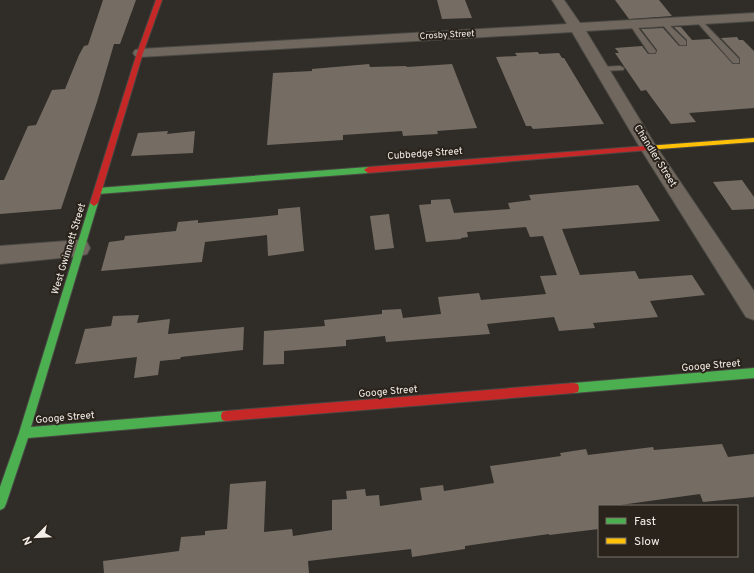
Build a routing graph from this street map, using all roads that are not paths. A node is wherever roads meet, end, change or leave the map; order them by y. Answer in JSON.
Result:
{"nodes":[{"id":1,"x":159,"y":0,"type":"edge"},
{"id":2,"x":558,"y":0,"type":"edge"},
{"id":3,"x":754,"y":18,"type":"edge"},
{"id":4,"x":699,"y":21,"type":"junction"},
{"id":5,"x":664,"y":23,"type":"junction"},
{"id":6,"x":633,"y":25,"type":"junction"},
{"id":7,"x":577,"y":28,"type":"junction"},
{"id":8,"x":683,"y":43,"type":"dead end"},
{"id":9,"x":652,"y":51,"type":"dead end"},
{"id":10,"x":140,"y":53,"type":"junction"},
{"id":11,"x":736,"y":61,"type":"dead end"},
{"id":12,"x":620,"y":68,"type":"dead end"},
{"id":13,"x":601,"y":69,"type":"junction"},
{"id":14,"x":754,"y":140,"type":"edge"},
{"id":15,"x":648,"y":147,"type":"junction"},
{"id":16,"x":98,"y":191,"type":"junction"},
{"id":17,"x":80,"y":248,"type":"junction"},
{"id":18,"x":0,"y":255,"type":"edge"},
{"id":19,"x":754,"y":310,"type":"edge"},
{"id":20,"x":754,"y":373,"type":"edge"},
{"id":21,"x":24,"y":433,"type":"junction"},
{"id":22,"x":0,"y":504,"type":"edge"}],
"edges":[{"from":1,"to":10,"type":"street","name":"West Gwinnett Street"},
{"from":2,"to":7,"type":"street","name":"Chandler Street"},
{"from":3,"to":4,"type":"street","name":"Crosby Street"},
{"from":4,"to":5,"type":"street","name":"Crosby Street"},
{"from":4,"to":11,"type":"lane"},
{"from":5,"to":6,"type":"street","name":"Crosby Street"},
{"from":5,"to":8,"type":"lane"},
{"from":6,"to":7,"type":"street","name":"Crosby Street"},
{"from":6,"to":9,"type":"lane"},
{"from":7,"to":10,"type":"street","name":"Crosby Street"},
{"from":7,"to":13,"type":"street","name":"Chandler Street"},
{"from":10,"to":16,"type":"street","name":"West Gwinnett Street"},
{"from":12,"to":13,"type":"lane"},
{"from":13,"to":15,"type":"street","name":"Chandler Street"},
{"from":14,"to":15,"type":"street","name":"Cubbedge Street"},
{"from":15,"to":16,"type":"street","name":"Cubbedge Street"},
{"from":15,"to":19,"type":"street","name":"Chandler Street"},
{"from":16,"to":17,"type":"street","name":"West Gwinnett Street"},
{"from":17,"to":18,"type":"street"},
{"from":17,"to":21,"type":"street","name":"West Gwinnett Street"},
{"from":20,"to":21,"type":"street","name":"Googe Street"},
{"from":21,"to":22,"type":"street","name":"West Gwinnett Street"}]}
